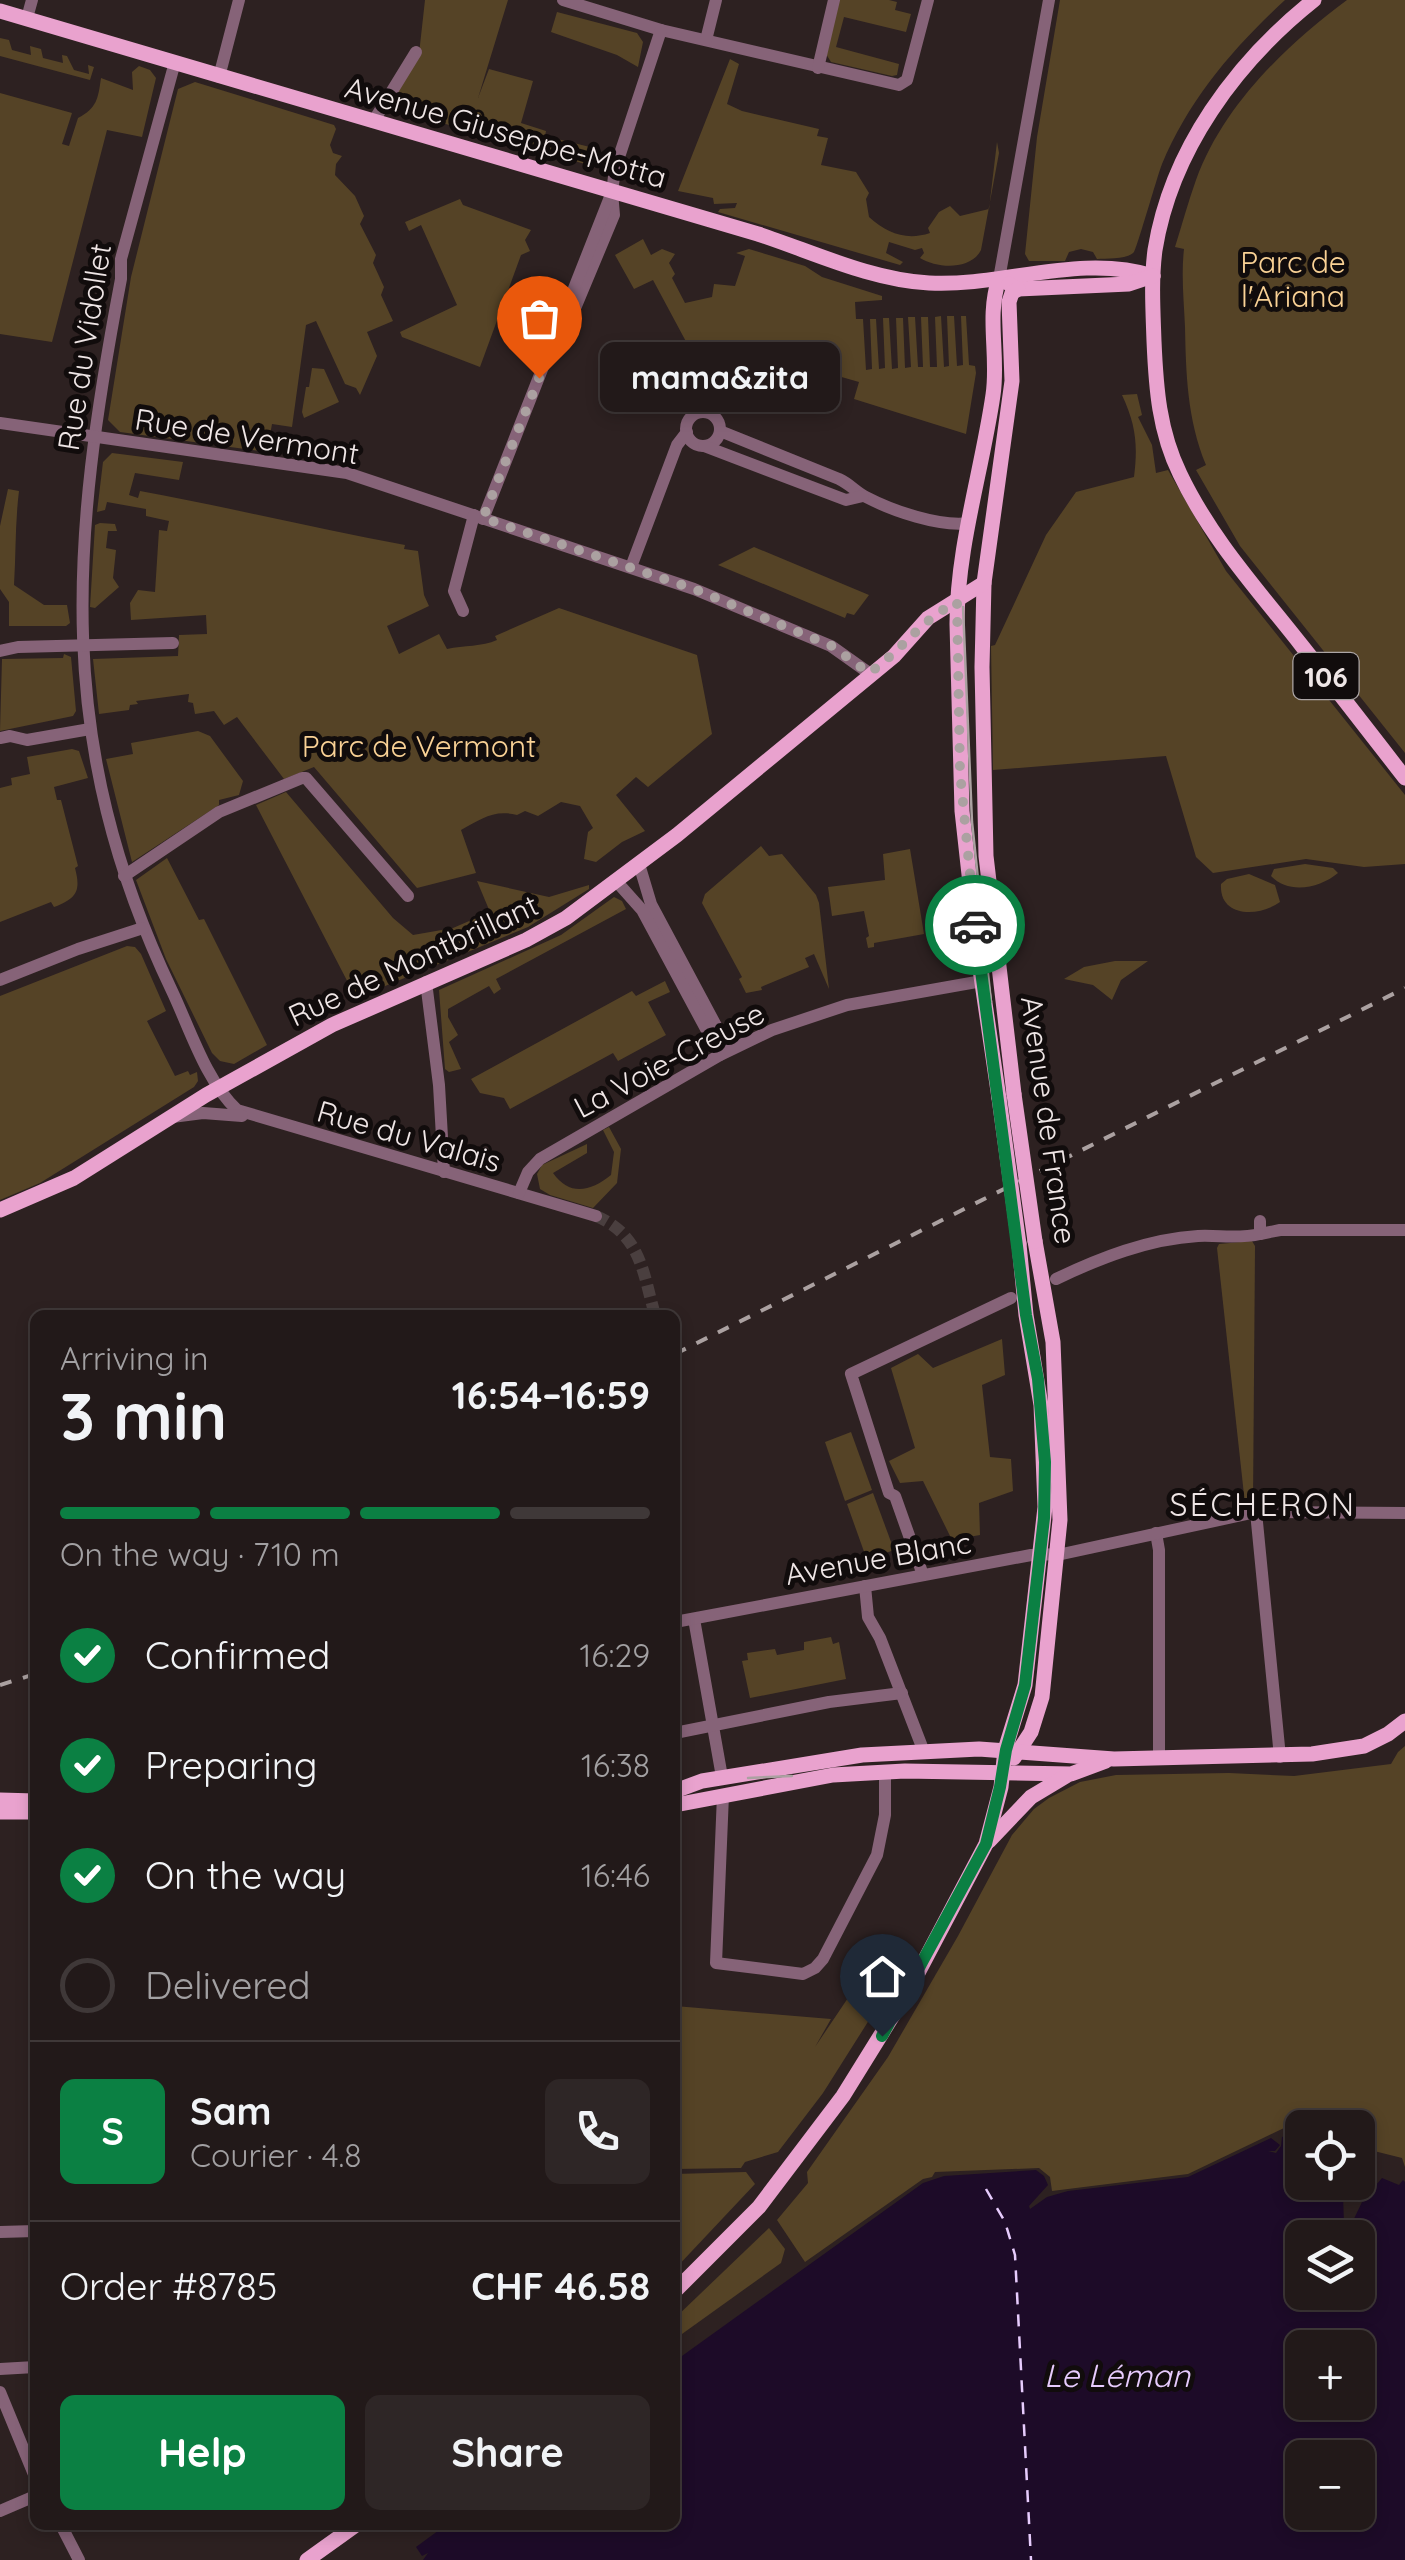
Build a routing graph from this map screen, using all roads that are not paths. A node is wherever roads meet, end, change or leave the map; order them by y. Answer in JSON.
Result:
{"nodes":[{"id":1,"x":32,"y":0,"type":"edge"},
{"id":2,"x":239,"y":0,"type":"edge"},
{"id":3,"x":564,"y":0,"type":"edge"},
{"id":4,"x":716,"y":0,"type":"edge"},
{"id":5,"x":834,"y":0,"type":"edge"},
{"id":6,"x":928,"y":0,"type":"edge"},
{"id":7,"x":1049,"y":0,"type":"edge"},
{"id":8,"x":1314,"y":0,"type":"edge"},
{"id":9,"x":0,"y":11,"type":"edge"},
{"id":10,"x":26,"y":18,"type":"junction"},
{"id":11,"x":660,"y":30,"type":"junction"},
{"id":12,"x":706,"y":40,"type":"junction"},
{"id":13,"x":416,"y":52,"type":"dead end"},
{"id":14,"x":175,"y":62,"type":"junction"},
{"id":15,"x":818,"y":68,"type":"junction"},
{"id":16,"x":219,"y":77,"type":"junction"},
{"id":17,"x":373,"y":122,"type":"junction"},
{"id":18,"x":612,"y":192,"type":"junction"},
{"id":19,"x":1152,"y":276,"type":"junction"},
{"id":20,"x":999,"y":280,"type":"junction"},
{"id":21,"x":1018,"y":288,"type":"junction"},
{"id":22,"x":0,"y":424,"type":"edge"},
{"id":23,"x":720,"y":431,"type":"junction"},
{"id":24,"x":687,"y":432,"type":"junction"},
{"id":25,"x":94,"y":438,"type":"junction"},
{"id":26,"x":704,"y":446,"type":"junction"},
{"id":27,"x":864,"y":496,"type":"junction"},
{"id":28,"x":479,"y":517,"type":"junction"},
{"id":29,"x":969,"y":523,"type":"junction"},
{"id":30,"x":631,"y":567,"type":"junction"},
{"id":31,"x":984,"y":584,"type":"junction"},
{"id":32,"x":957,"y":602,"type":"junction"},
{"id":33,"x":463,"y":611,"type":"dead end"},
{"id":34,"x":172,"y":643,"type":"dead end"},
{"id":35,"x":81,"y":646,"type":"junction"},
{"id":36,"x":0,"y":651,"type":"edge"},
{"id":37,"x":869,"y":673,"type":"junction"},
{"id":38,"x":90,"y":729,"type":"junction"},
{"id":39,"x":0,"y":738,"type":"edge"},
{"id":40,"x":1405,"y":778,"type":"edge"},
{"id":41,"x":639,"y":864,"type":"junction"},
{"id":42,"x":124,"y":876,"type":"junction"},
{"id":43,"x":616,"y":882,"type":"junction"},
{"id":44,"x":408,"y":896,"type":"dead end"},
{"id":45,"x":650,"y":913,"type":"junction"},
{"id":46,"x":143,"y":928,"type":"junction"},
{"id":47,"x":1000,"y":977,"type":"junction"},
{"id":48,"x":0,"y":980,"type":"edge"},
{"id":49,"x":982,"y":981,"type":"junction"},
{"id":50,"x":426,"y":982,"type":"junction"},
{"id":51,"x":724,"y":1052,"type":"junction"},
{"id":52,"x":219,"y":1087,"type":"junction"},
{"id":53,"x":1007,"y":1096,"type":"junction"},
{"id":54,"x":251,"y":1117,"type":"junction"},
{"id":55,"x":170,"y":1118,"type":"junction"},
{"id":56,"x":444,"y":1172,"type":"junction"},
{"id":57,"x":519,"y":1193,"type":"junction"},
{"id":58,"x":0,"y":1210,"type":"edge"},
{"id":59,"x":596,"y":1216,"type":"tunnel mouth"},
{"id":60,"x":1405,"y":1230,"type":"edge"},
{"id":61,"x":1027,"y":1242,"type":"junction"},
{"id":62,"x":1056,"y":1279,"type":"dead end"},
{"id":63,"x":1011,"y":1298,"type":"dead end"},
{"id":64,"x":1256,"y":1512,"type":"junction"},
{"id":65,"x":1405,"y":1513,"type":"edge"},
{"id":66,"x":1057,"y":1531,"type":"junction"},
{"id":67,"x":1156,"y":1533,"type":"junction"},
{"id":68,"x":1090,"y":1545,"type":"junction"},
{"id":69,"x":1040,"y":1554,"type":"junction"},
{"id":70,"x":1058,"y":1554,"type":"junction"},
{"id":71,"x":923,"y":1575,"type":"junction"},
{"id":72,"x":865,"y":1586,"type":"junction"},
{"id":73,"x":694,"y":1619,"type":"junction"},
{"id":74,"x":680,"y":1621,"type":"edge"},
{"id":75,"x":902,"y":1692,"type":"junction"},
{"id":76,"x":1405,"y":1720,"type":"edge"},
{"id":77,"x":712,"y":1726,"type":"junction"},
{"id":78,"x":680,"y":1732,"type":"edge"},
{"id":79,"x":1012,"y":1751,"type":"junction"},
{"id":80,"x":924,"y":1752,"type":"junction"},
{"id":81,"x":1286,"y":1757,"type":"junction"},
{"id":82,"x":1159,"y":1758,"type":"junction"},
{"id":83,"x":1114,"y":1759,"type":"junction"},
{"id":84,"x":886,"y":1771,"type":"junction"},
{"id":85,"x":1003,"y":1774,"type":"junction"},
{"id":86,"x":1071,"y":1774,"type":"junction"},
{"id":87,"x":722,"y":1777,"type":"junction"},
{"id":88,"x":680,"y":1790,"type":"edge"},
{"id":89,"x":723,"y":1795,"type":"junction"},
{"id":90,"x":0,"y":1800,"type":"edge"},
{"id":91,"x":30,"y":1800,"type":"edge"},
{"id":92,"x":680,"y":1804,"type":"edge"},
{"id":93,"x":0,"y":1812,"type":"edge"},
{"id":94,"x":30,"y":1812,"type":"edge"},
{"id":95,"x":986,"y":1844,"type":"junction"},
{"id":96,"x":30,"y":2231,"type":"edge"},
{"id":97,"x":0,"y":2232,"type":"edge"},
{"id":98,"x":680,"y":2286,"type":"edge"},
{"id":99,"x":30,"y":2367,"type":"edge"},
{"id":100,"x":0,"y":2370,"type":"edge"},
{"id":101,"x":0,"y":2392,"type":"edge"},
{"id":102,"x":30,"y":2465,"type":"edge"},
{"id":103,"x":30,"y":2498,"type":"edge"},
{"id":104,"x":0,"y":2511,"type":"edge"},
{"id":105,"x":63,"y":2530,"type":"edge"},
{"id":106,"x":349,"y":2530,"type":"edge"},
{"id":107,"x":79,"y":2560,"type":"edge"},
{"id":108,"x":307,"y":2560,"type":"edge"}],
"edges":[{"from":1,"to":10,"type":"street"},
{"from":2,"to":16,"type":"street"},
{"from":3,"to":11,"type":"street"},
{"from":4,"to":12,"type":"street"},
{"from":5,"to":15,"type":"street"},
{"from":6,"to":15,"type":"street"},
{"from":7,"to":20,"type":"street"},
{"from":8,"to":19,"type":"main road"},
{"from":9,"to":10,"type":"main road","name":"Avenue Giuseppe-Motta"},
{"from":10,"to":14,"type":"main road","name":"Avenue Giuseppe-Motta"},
{"from":11,"to":12,"type":"street"},
{"from":11,"to":18,"type":"street"},
{"from":12,"to":15,"type":"street"},
{"from":13,"to":17,"type":"street"},
{"from":14,"to":16,"type":"main road","name":"Avenue Giuseppe-Motta"},
{"from":14,"to":25,"type":"street","name":"Rue du Vidollet"},
{"from":16,"to":17,"type":"main road","name":"Avenue Giuseppe-Motta"},
{"from":17,"to":18,"type":"main road","name":"Avenue Giuseppe-Motta"},
{"from":18,"to":20,"type":"main road","name":"Avenue Giuseppe-Motta"},
{"from":18,"to":28,"type":"street"},
{"from":19,"to":20,"type":"main road","name":"Avenue Giuseppe-Motta"},
{"from":19,"to":21,"type":"main road"},
{"from":19,"to":40,"type":"main road","number":"106"},
{"from":20,"to":21,"type":"main road"},
{"from":20,"to":29,"type":"main road","name":"Avenue de France"},
{"from":21,"to":31,"type":"main road","name":"Avenue de France"},
{"from":22,"to":25,"type":"street","name":"Rue de Vermont"},
{"from":23,"to":24,"type":"street"},
{"from":23,"to":26,"type":"street"},
{"from":23,"to":27,"type":"street"},
{"from":24,"to":26,"type":"street"},
{"from":24,"to":30,"type":"street"},
{"from":25,"to":28,"type":"street","name":"Rue de Vermont"},
{"from":25,"to":35,"type":"street","name":"Rue du Vidollet"},
{"from":26,"to":27,"type":"street"},
{"from":27,"to":29,"type":"street"},
{"from":28,"to":30,"type":"street","name":"Rue de Vermont"},
{"from":28,"to":33,"type":"street"},
{"from":29,"to":32,"type":"main road","name":"Avenue de France"},
{"from":30,"to":37,"type":"street","name":"Rue de Vermont"},
{"from":31,"to":32,"type":"main road","name":"Rue de Montbrillant"},
{"from":31,"to":47,"type":"main road","name":"Avenue de France"},
{"from":32,"to":37,"type":"main road","name":"Rue de Montbrillant"},
{"from":32,"to":49,"type":"main road","name":"Avenue de France"},
{"from":34,"to":35,"type":"street"},
{"from":35,"to":36,"type":"street"},
{"from":35,"to":38,"type":"street","name":"Rue du Vidollet"},
{"from":37,"to":41,"type":"main road","name":"Rue de Montbrillant"},
{"from":38,"to":39,"type":"street"},
{"from":38,"to":42,"type":"street","name":"Rue du Vidollet"},
{"from":41,"to":43,"type":"main road","name":"Rue de Montbrillant"},
{"from":41,"to":45,"type":"street"},
{"from":42,"to":44,"type":"street"},
{"from":42,"to":46,"type":"street","name":"Rue du Vidollet"},
{"from":43,"to":45,"type":"street"},
{"from":43,"to":50,"type":"main road","name":"Rue de Montbrillant"},
{"from":45,"to":51,"type":"street"},
{"from":46,"to":48,"type":"street"},
{"from":46,"to":52,"type":"street","name":"Rue du Vidollet"},
{"from":47,"to":49,"type":"main road"},
{"from":47,"to":53,"type":"main road","name":"Avenue de France"},
{"from":49,"to":51,"type":"street","name":"La Voie-Creuse"},
{"from":49,"to":53,"type":"main road","name":"Avenue de France"},
{"from":50,"to":52,"type":"main road","name":"Rue de Montbrillant"},
{"from":50,"to":56,"type":"street"},
{"from":51,"to":57,"type":"street","name":"La Voie-Creuse"},
{"from":52,"to":54,"type":"street","name":"Rue du Valais"},
{"from":52,"to":55,"type":"main road","name":"Rue de Montbrillant"},
{"from":53,"to":61,"type":"main road","name":"Avenue de France","bridge":true},
{"from":54,"to":55,"type":"street"},
{"from":54,"to":56,"type":"street","name":"Rue du Valais"},
{"from":55,"to":58,"type":"main road","name":"Rue de Montbrillant"},
{"from":56,"to":57,"type":"street","name":"Rue du Valais"},
{"from":57,"to":59,"type":"street","name":"Rue du Valais"},
{"from":60,"to":62,"type":"street"},
{"from":61,"to":66,"type":"main road","name":"Avenue de France"},
{"from":61,"to":69,"type":"main road","name":"Avenue de France"},
{"from":63,"to":71,"type":"street"},
{"from":64,"to":65,"type":"street","name":"Avenue Blanc"},
{"from":64,"to":67,"type":"street","name":"Avenue Blanc"},
{"from":64,"to":81,"type":"street"},
{"from":66,"to":68,"type":"street"},
{"from":66,"to":70,"type":"main road","name":"Avenue de France"},
{"from":67,"to":68,"type":"street","name":"Avenue Blanc"},
{"from":67,"to":82,"type":"street"},
{"from":68,"to":70,"type":"street","name":"Avenue Blanc"},
{"from":69,"to":70,"type":"street","name":"Avenue Blanc"},
{"from":69,"to":71,"type":"street","name":"Avenue Blanc"},
{"from":69,"to":79,"type":"main road","name":"Avenue de France"},
{"from":70,"to":79,"type":"main road","name":"Avenue de France"},
{"from":71,"to":72,"type":"street","name":"Avenue Blanc"},
{"from":72,"to":73,"type":"street","name":"Avenue Blanc"},
{"from":72,"to":75,"type":"street"},
{"from":73,"to":74,"type":"street","name":"Avenue Blanc"},
{"from":73,"to":77,"type":"street"},
{"from":75,"to":77,"type":"street"},
{"from":75,"to":80,"type":"street"},
{"from":76,"to":81,"type":"main road"},
{"from":77,"to":78,"type":"street"},
{"from":77,"to":87,"type":"street"},
{"from":79,"to":80,"type":"main road"},
{"from":79,"to":83,"type":"main road"},
{"from":79,"to":85,"type":"main road","name":"Avenue de France"},
{"from":80,"to":87,"type":"main road"},
{"from":81,"to":82,"type":"main road"},
{"from":82,"to":83,"type":"main road"},
{"from":83,"to":86,"type":"main road"},
{"from":84,"to":85,"type":"main road"},
{"from":84,"to":89,"type":"main road"},
{"from":84,"to":89,"type":"street"},
{"from":85,"to":86,"type":"main road"},
{"from":85,"to":95,"type":"main road","name":"Avenue de France"},
{"from":86,"to":95,"type":"main road"},
{"from":87,"to":88,"type":"main road"},
{"from":89,"to":92,"type":"main road"},
{"from":90,"to":91,"type":"main road"},
{"from":93,"to":94,"type":"main road"},
{"from":95,"to":98,"type":"main road","name":"Avenue de France"},
{"from":96,"to":97,"type":"street"},
{"from":99,"to":100,"type":"street"},
{"from":101,"to":102,"type":"street"},
{"from":103,"to":104,"type":"street"},
{"from":105,"to":107,"type":"street"},
{"from":106,"to":108,"type":"main road"}]}
